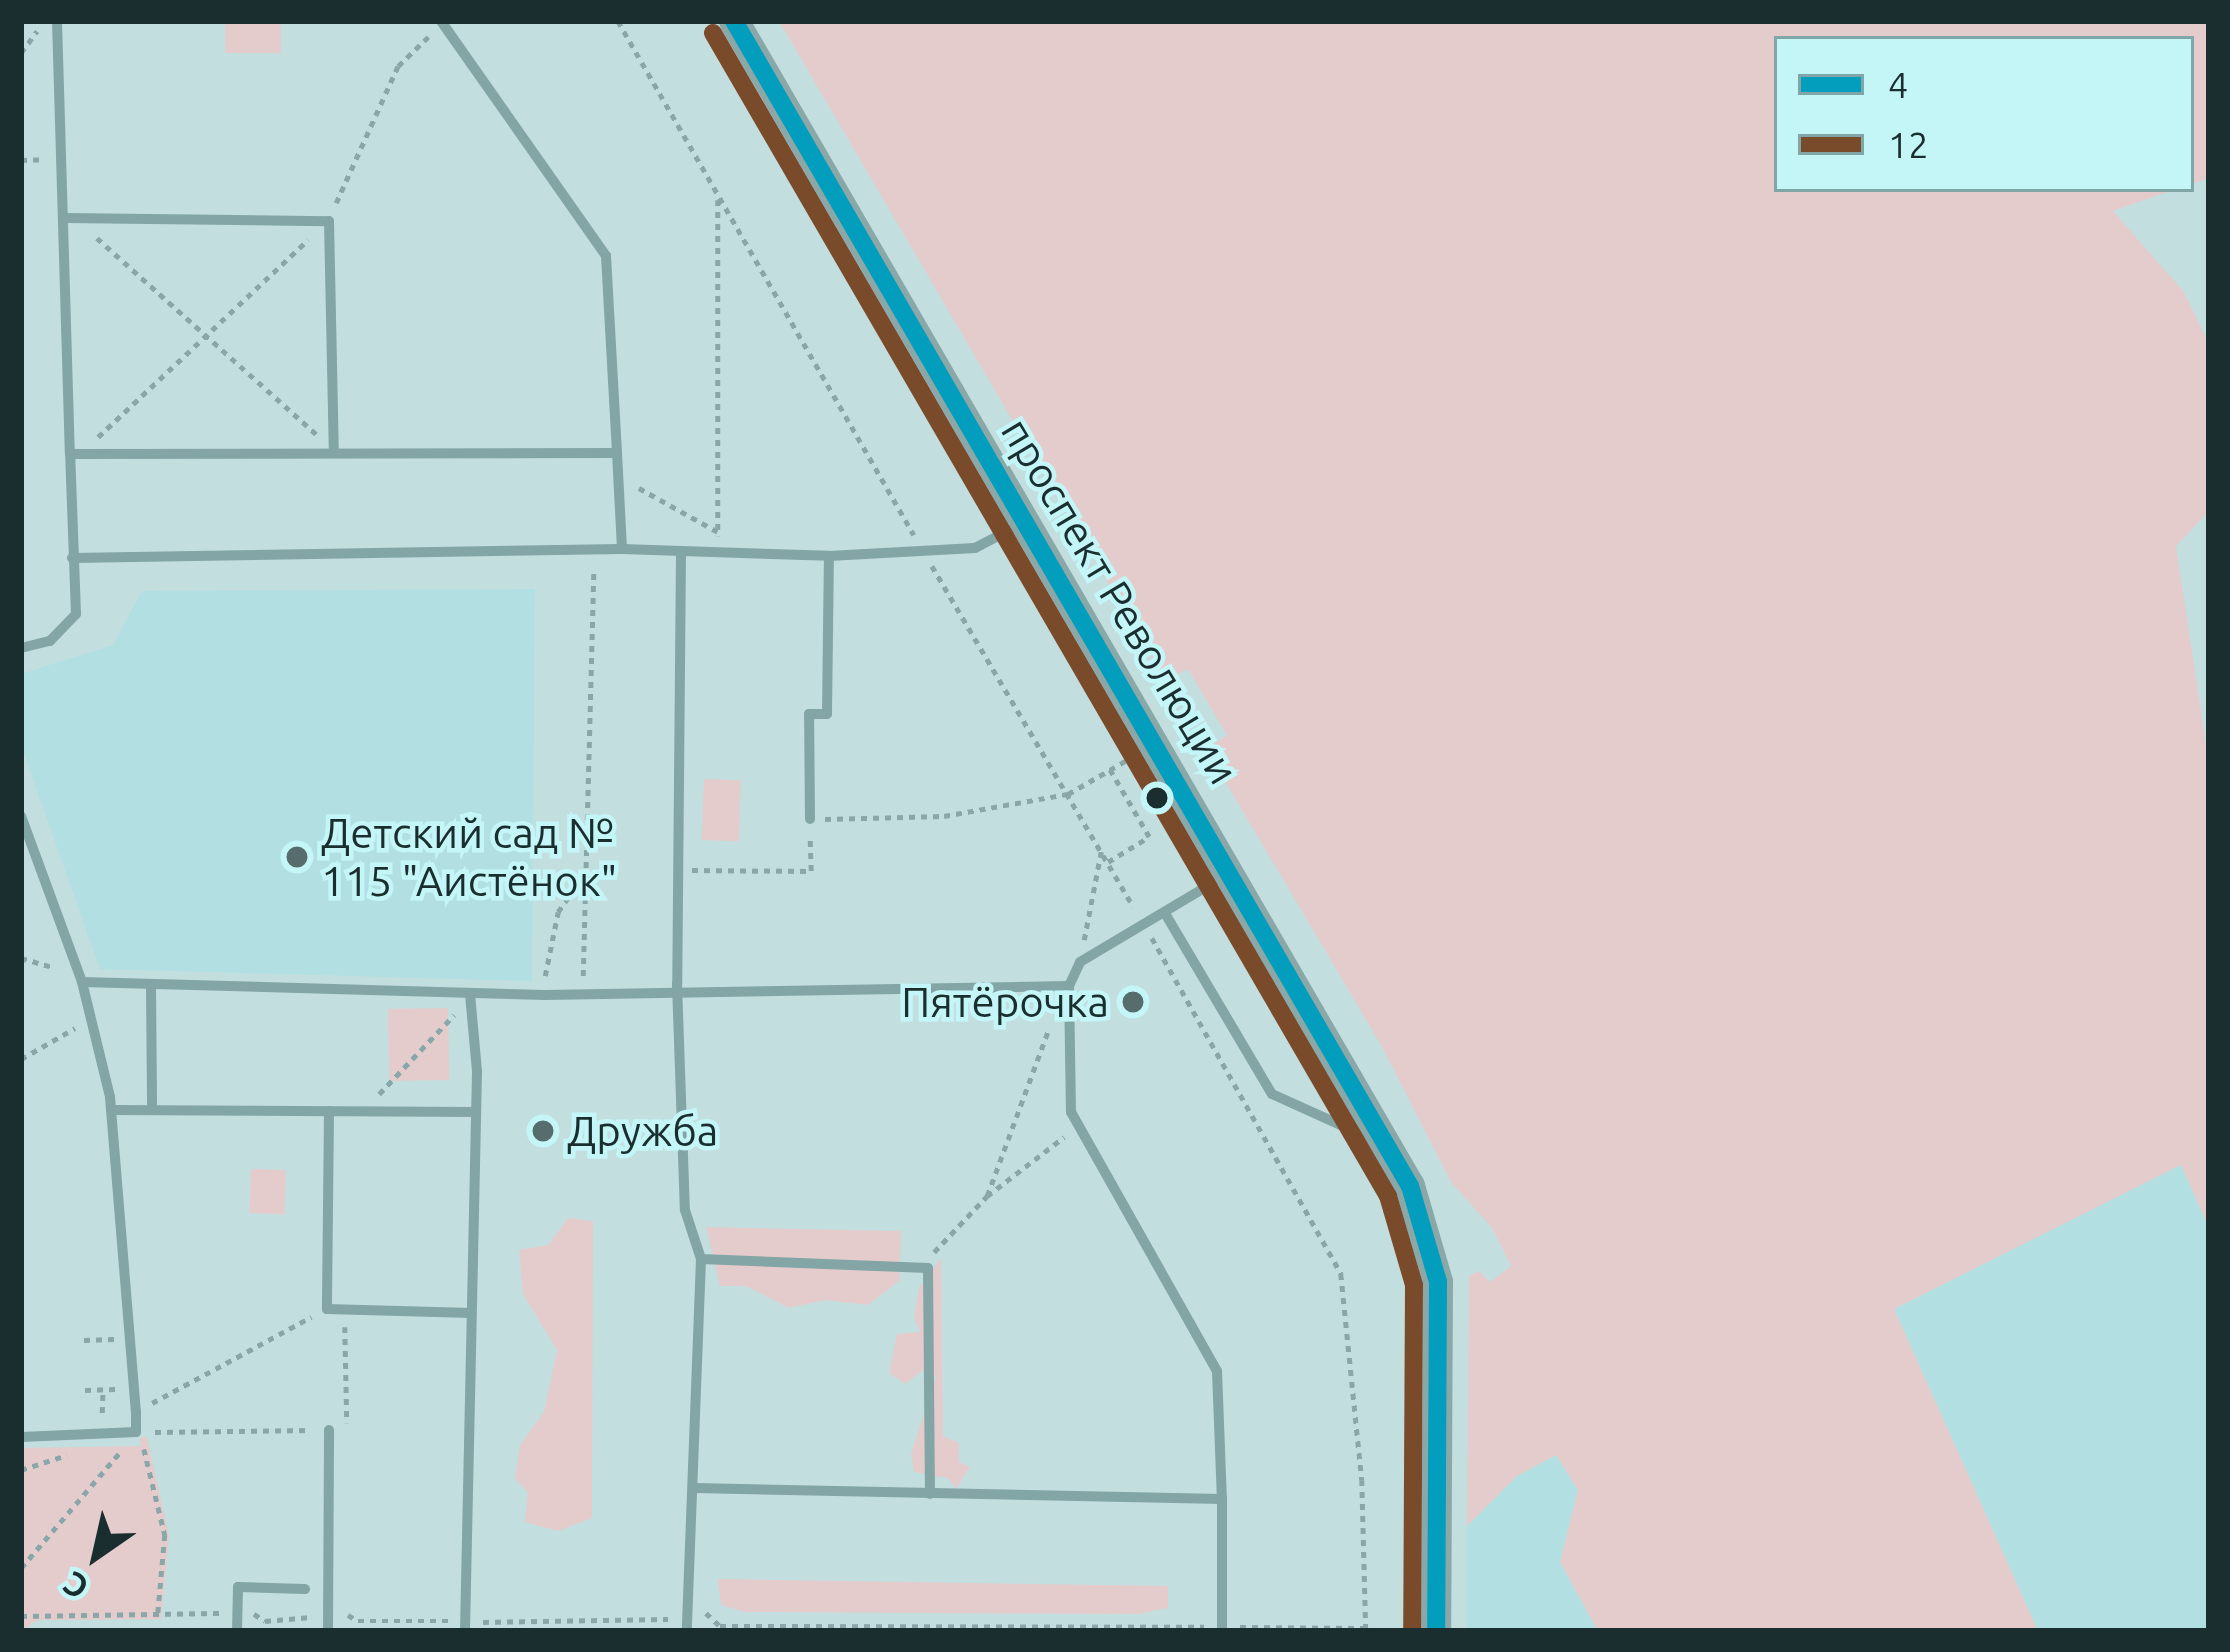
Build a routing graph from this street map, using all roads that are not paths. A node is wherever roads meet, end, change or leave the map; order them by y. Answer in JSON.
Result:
{"nodes":[{"id":1,"x":57,"y":21,"type":"edge"},
{"id":2,"x":734,"y":21,"type":"edge"},
{"id":3,"x":441,"y":23,"type":"edge"},
{"id":4,"x":70,"y":218,"type":"junction"},
{"id":5,"x":334,"y":451,"type":"junction"},
{"id":6,"x":617,"y":453,"type":"junction"},
{"id":7,"x":75,"y":454,"type":"junction"},
{"id":8,"x":1024,"y":522,"type":"junction"},
{"id":9,"x":622,"y":549,"type":"junction"},
{"id":10,"x":681,"y":551,"type":"junction"},
{"id":11,"x":829,"y":556,"type":"junction"},
{"id":12,"x":73,"y":558,"type":"junction"},
{"id":13,"x":21,"y":648,"type":"edge"},
{"id":14,"x":21,"y":816,"type":"edge"},
{"id":15,"x":810,"y":819,"type":"road end"},
{"id":16,"x":1231,"y":872,"type":"junction"},
{"id":17,"x":1166,"y":915,"type":"junction"},
{"id":18,"x":82,"y":982,"type":"junction"},
{"id":19,"x":151,"y":986,"type":"junction"},
{"id":20,"x":1069,"y":986,"type":"junction"},
{"id":21,"x":678,"y":990,"type":"junction"},
{"id":22,"x":471,"y":996,"type":"junction"},
{"id":23,"x":111,"y":1110,"type":"junction"},
{"id":24,"x":152,"y":1110,"type":"junction"},
{"id":25,"x":329,"y":1111,"type":"junction"},
{"id":26,"x":476,"y":1112,"type":"junction"},
{"id":27,"x":1391,"y":1146,"type":"junction"},
{"id":28,"x":701,"y":1259,"type":"junction"},
{"id":29,"x":471,"y":1312,"type":"junction"},
{"id":30,"x":329,"y":1430,"type":"road end"},
{"id":31,"x":21,"y":1437,"type":"edge"},
{"id":32,"x":694,"y":1488,"type":"junction"},
{"id":33,"x":930,"y":1495,"type":"junction"},
{"id":34,"x":1222,"y":1499,"type":"junction"},
{"id":35,"x":305,"y":1589,"type":"dead end"},
{"id":36,"x":465,"y":1626,"type":"edge"},
{"id":37,"x":1222,"y":1629,"type":"edge"},
{"id":38,"x":237,"y":1631,"type":"edge"},
{"id":39,"x":328,"y":1631,"type":"edge"},
{"id":40,"x":687,"y":1631,"type":"edge"},
{"id":41,"x":1436,"y":1631,"type":"edge"}],
"edges":[{"from":1,"to":4,"type":"lane"},
{"from":2,"to":8,"type":"main road","name":"проспект Революции"},
{"from":3,"to":6,"type":"lane"},
{"from":4,"to":5,"type":"lane"},
{"from":4,"to":7,"type":"lane"},
{"from":5,"to":6,"type":"lane"},
{"from":5,"to":7,"type":"lane"},
{"from":6,"to":9,"type":"lane"},
{"from":7,"to":12,"type":"lane"},
{"from":8,"to":11,"type":"lane"},
{"from":8,"to":16,"type":"main road","name":"проспект Революции"},
{"from":9,"to":10,"type":"lane"},
{"from":9,"to":12,"type":"lane"},
{"from":10,"to":11,"type":"lane"},
{"from":10,"to":21,"type":"lane"},
{"from":11,"to":15,"type":"lane"},
{"from":12,"to":13,"type":"lane"},
{"from":14,"to":18,"type":"lane"},
{"from":16,"to":17,"type":"lane"},
{"from":16,"to":27,"type":"main road","name":"проспект Революции"},
{"from":17,"to":20,"type":"lane"},
{"from":17,"to":27,"type":"lane"},
{"from":18,"to":19,"type":"lane"},
{"from":18,"to":23,"type":"lane"},
{"from":19,"to":22,"type":"lane"},
{"from":19,"to":24,"type":"lane"},
{"from":20,"to":21,"type":"lane"},
{"from":20,"to":34,"type":"lane"},
{"from":21,"to":22,"type":"lane"},
{"from":21,"to":28,"type":"lane"},
{"from":22,"to":26,"type":"lane"},
{"from":23,"to":24,"type":"lane"},
{"from":23,"to":31,"type":"lane"},
{"from":24,"to":25,"type":"lane"},
{"from":25,"to":26,"type":"lane"},
{"from":25,"to":29,"type":"lane"},
{"from":26,"to":29,"type":"lane"},
{"from":27,"to":41,"type":"main road","name":"проспект Революции"},
{"from":28,"to":32,"type":"lane"},
{"from":28,"to":33,"type":"lane"},
{"from":29,"to":36,"type":"lane"},
{"from":30,"to":39,"type":"lane"},
{"from":32,"to":33,"type":"lane"},
{"from":32,"to":40,"type":"lane"},
{"from":33,"to":34,"type":"lane"},
{"from":34,"to":37,"type":"lane"},
{"from":35,"to":38,"type":"lane"}]}
